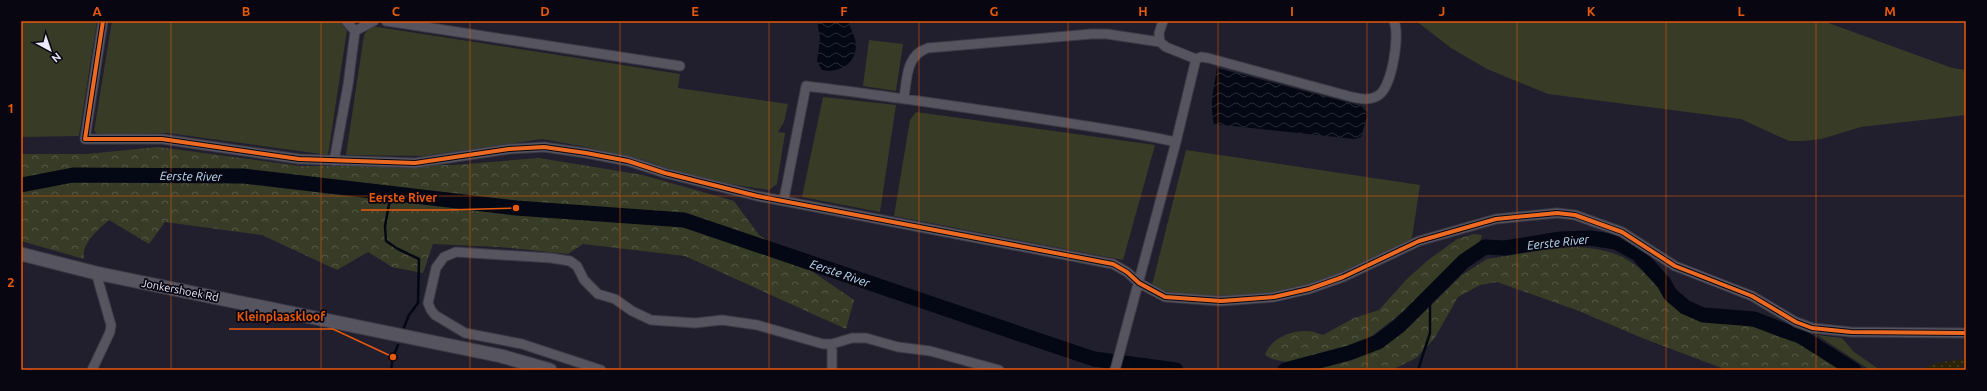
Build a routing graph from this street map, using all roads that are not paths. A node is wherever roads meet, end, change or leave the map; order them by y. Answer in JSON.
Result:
{"nodes":[{"id":1,"x":103,"y":21,"type":"edge"},
{"id":2,"x":346,"y":21,"type":"edge"},
{"id":3,"x":374,"y":21,"type":"edge"},
{"id":4,"x":386,"y":21,"type":"edge"},
{"id":5,"x":1163,"y":21,"type":"edge"},
{"id":6,"x":1394,"y":21,"type":"edge"},
{"id":7,"x":355,"y":31,"type":"junction"},
{"id":8,"x":1160,"y":42,"type":"junction"},
{"id":9,"x":1196,"y":59,"type":"junction"},
{"id":10,"x":680,"y":66,"type":"dead end"},
{"id":11,"x":904,"y":98,"type":"junction"},
{"id":12,"x":1176,"y":142,"type":"junction"},
{"id":13,"x":334,"y":161,"type":"junction"},
{"id":14,"x":784,"y":200,"type":"junction"},
{"id":15,"x":25,"y":257,"type":"edge"},
{"id":16,"x":96,"y":273,"type":"junction"},
{"id":17,"x":1139,"y":283,"type":"junction"},
{"id":18,"x":1966,"y":333,"type":"edge"},
{"id":19,"x":832,"y":344,"type":"junction"},
{"id":20,"x":92,"y":370,"type":"edge"},
{"id":21,"x":550,"y":370,"type":"edge"},
{"id":22,"x":601,"y":370,"type":"edge"},
{"id":23,"x":832,"y":370,"type":"edge"},
{"id":24,"x":999,"y":370,"type":"edge"},
{"id":25,"x":1115,"y":370,"type":"edge"}],
"edges":[{"from":1,"to":13,"type":"street"},
{"from":2,"to":7,"type":"street"},
{"from":3,"to":7,"type":"street"},
{"from":4,"to":10,"type":"street"},
{"from":5,"to":8,"type":"street"},
{"from":6,"to":9,"type":"street"},
{"from":7,"to":13,"type":"street"},
{"from":8,"to":9,"type":"street"},
{"from":8,"to":11,"type":"street"},
{"from":9,"to":12,"type":"street"},
{"from":11,"to":12,"type":"street"},
{"from":11,"to":14,"type":"street"},
{"from":12,"to":17,"type":"street"},
{"from":13,"to":14,"type":"street"},
{"from":14,"to":17,"type":"street"},
{"from":15,"to":16,"type":"street","name":"Jonkershoek Rd"},
{"from":16,"to":20,"type":"street"},
{"from":16,"to":21,"type":"street","name":"Jonkershoek Rd"},
{"from":17,"to":18,"type":"street"},
{"from":17,"to":25,"type":"street"},
{"from":19,"to":22,"type":"street"},
{"from":19,"to":23,"type":"street"},
{"from":19,"to":24,"type":"street"}]}
